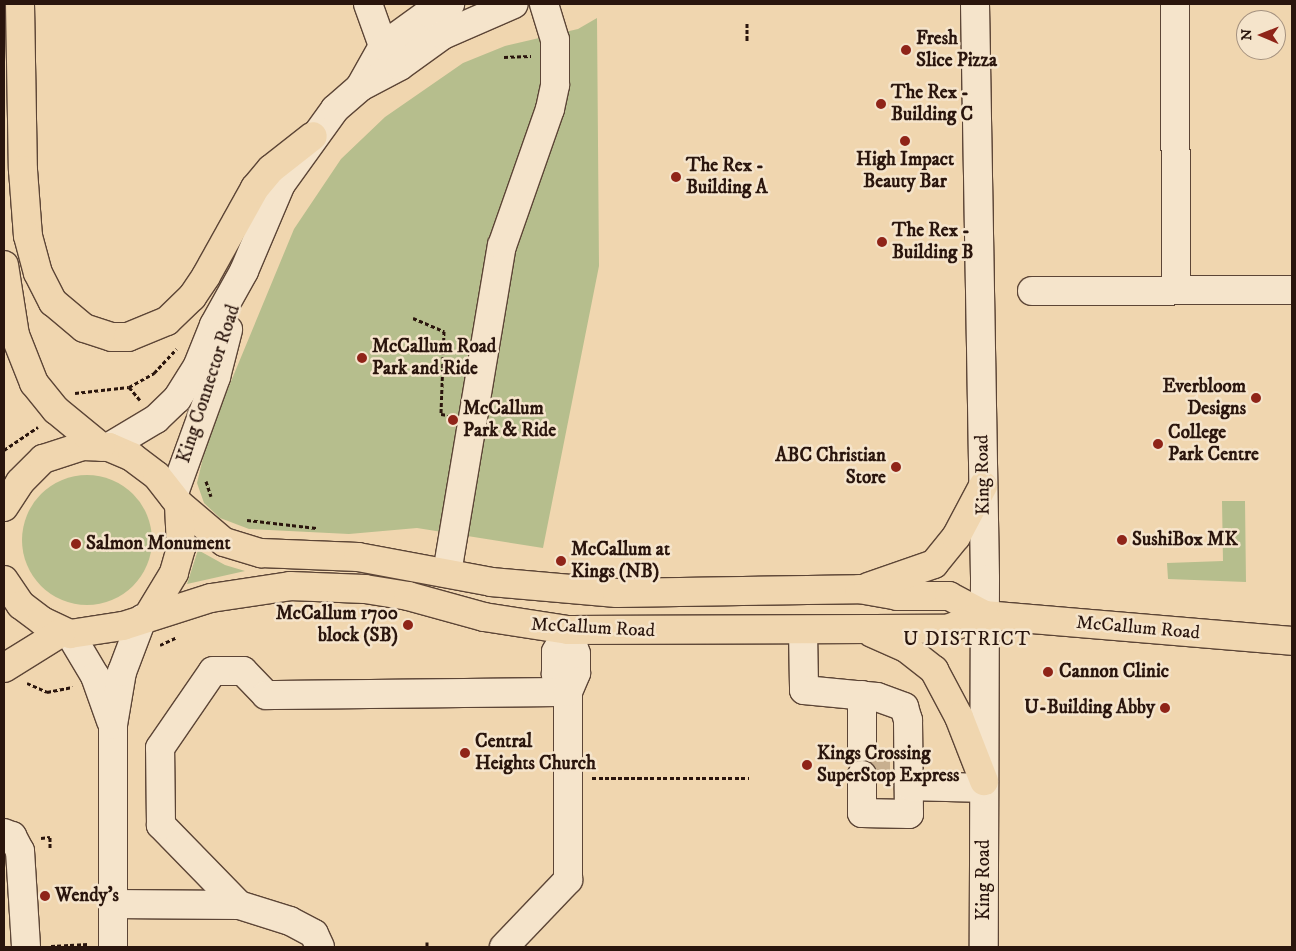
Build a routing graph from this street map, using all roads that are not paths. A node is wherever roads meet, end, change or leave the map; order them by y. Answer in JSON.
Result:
{"nodes":[{"id":1,"x":8,"y":4,"type":"edge"},
{"id":2,"x":20,"y":4,"type":"edge"},
{"id":3,"x":368,"y":4,"type":"edge"},
{"id":4,"x":450,"y":4,"type":"edge"},
{"id":5,"x":514,"y":4,"type":"edge"},
{"id":6,"x":544,"y":4,"type":"edge"},
{"id":7,"x":975,"y":4,"type":"edge"},
{"id":8,"x":1175,"y":4,"type":"edge"},
{"id":9,"x":383,"y":46,"type":"junction"},
{"id":10,"x":360,"y":87,"type":"junction"},
{"id":11,"x":4,"y":117,"type":"edge"},
{"id":12,"x":313,"y":136,"type":"junction"},
{"id":13,"x":4,"y":265,"type":"edge"},
{"id":14,"x":244,"y":271,"type":"junction"},
{"id":15,"x":1176,"y":290,"type":"junction"},
{"id":16,"x":1292,"y":290,"type":"edge"},
{"id":17,"x":1032,"y":291,"type":"dead end"},
{"id":18,"x":105,"y":447,"type":"junction"},
{"id":19,"x":43,"y":459,"type":"junction"},
{"id":20,"x":4,"y":475,"type":"edge"},
{"id":21,"x":983,"y":486,"type":"junction"},
{"id":22,"x":176,"y":500,"type":"junction"},
{"id":23,"x":4,"y":507,"type":"edge"},
{"id":24,"x":447,"y":573,"type":"junction"},
{"id":25,"x":4,"y":583,"type":"edge"},
{"id":26,"x":859,"y":590,"type":"junction"},
{"id":27,"x":984,"y":615,"type":"junction"},
{"id":28,"x":145,"y":618,"type":"junction"},
{"id":29,"x":568,"y":630,"type":"junction"},
{"id":30,"x":803,"y":630,"type":"junction"},
{"id":31,"x":864,"y":630,"type":"junction"},
{"id":32,"x":66,"y":633,"type":"junction"},
{"id":33,"x":1292,"y":641,"type":"edge"},
{"id":34,"x":13,"y":673,"type":"edge"},
{"id":35,"x":568,"y":692,"type":"junction"},
{"id":36,"x":862,"y":696,"type":"junction"},
{"id":37,"x":112,"y":725,"type":"junction"},
{"id":38,"x":862,"y":747,"type":"dead end"},
{"id":39,"x":906,"y":771,"type":"junction"},
{"id":40,"x":862,"y":775,"type":"dead end"},
{"id":41,"x":984,"y":785,"type":"junction"},
{"id":42,"x":4,"y":833,"type":"edge"},
{"id":43,"x":112,"y":904,"type":"junction"},
{"id":44,"x":239,"y":905,"type":"junction"},
{"id":45,"x":26,"y":947,"type":"edge"},
{"id":46,"x":113,"y":947,"type":"edge"},
{"id":47,"x":320,"y":947,"type":"edge"},
{"id":48,"x":504,"y":947,"type":"edge"},
{"id":49,"x":984,"y":947,"type":"edge"}],
"edges":[{"from":1,"to":11,"type":"main road"},
{"from":2,"to":12,"type":"main road"},
{"from":3,"to":9,"type":"street"},
{"from":4,"to":9,"type":"street","name":"King Connector Road"},
{"from":5,"to":10,"type":"street","name":"King Connector Road"},
{"from":6,"to":24,"type":"street"},
{"from":7,"to":21,"type":"street","name":"King Road"},
{"from":8,"to":15,"type":"street"},
{"from":9,"to":10,"type":"street","name":"King Connector Road"},
{"from":10,"to":12,"type":"street","name":"King Connector Road"},
{"from":12,"to":14,"type":"street","name":"King Connector Road"},
{"from":13,"to":18,"type":"main road"},
{"from":14,"to":18,"type":"street","name":"King Connector Road"},
{"from":14,"to":22,"type":"street","name":"King Connector Road"},
{"from":15,"to":16,"type":"street"},
{"from":15,"to":17,"type":"street"},
{"from":18,"to":19,"type":"main road"},
{"from":18,"to":22,"type":"main road","name":"McCallum Road"},
{"from":19,"to":20,"type":"main road"},
{"from":19,"to":23,"type":"main road"},
{"from":21,"to":26,"type":"main road"},
{"from":21,"to":27,"type":"street","name":"King Road"},
{"from":22,"to":24,"type":"main road","name":"McCallum Road"},
{"from":22,"to":28,"type":"main road"},
{"from":24,"to":26,"type":"main road","name":"McCallum Road"},
{"from":25,"to":32,"type":"main road"},
{"from":26,"to":27,"type":"main road","name":"McCallum Road"},
{"from":27,"to":31,"type":"main road","name":"McCallum Road"},
{"from":27,"to":33,"type":"main road","name":"McCallum Road"},
{"from":27,"to":41,"type":"street","name":"King Road"},
{"from":28,"to":29,"type":"main road","name":"McCallum Road"},
{"from":28,"to":32,"type":"main road","name":"McCallum Road"},
{"from":28,"to":37,"type":"street"},
{"from":29,"to":30,"type":"main road","name":"McCallum Road"},
{"from":29,"to":35,"type":"street"},
{"from":30,"to":31,"type":"main road","name":"McCallum Road"},
{"from":30,"to":36,"type":"street"},
{"from":31,"to":41,"type":"main road"},
{"from":32,"to":34,"type":"main road"},
{"from":32,"to":37,"type":"street"},
{"from":35,"to":44,"type":"street"},
{"from":35,"to":48,"type":"street"},
{"from":36,"to":38,"type":"street"},
{"from":36,"to":39,"type":"street"},
{"from":37,"to":43,"type":"street"},
{"from":39,"to":40,"type":"street"},
{"from":39,"to":41,"type":"street"},
{"from":41,"to":49,"type":"street","name":"King Road"},
{"from":42,"to":45,"type":"street"},
{"from":43,"to":44,"type":"street"},
{"from":43,"to":46,"type":"street"},
{"from":44,"to":47,"type":"street"}]}
